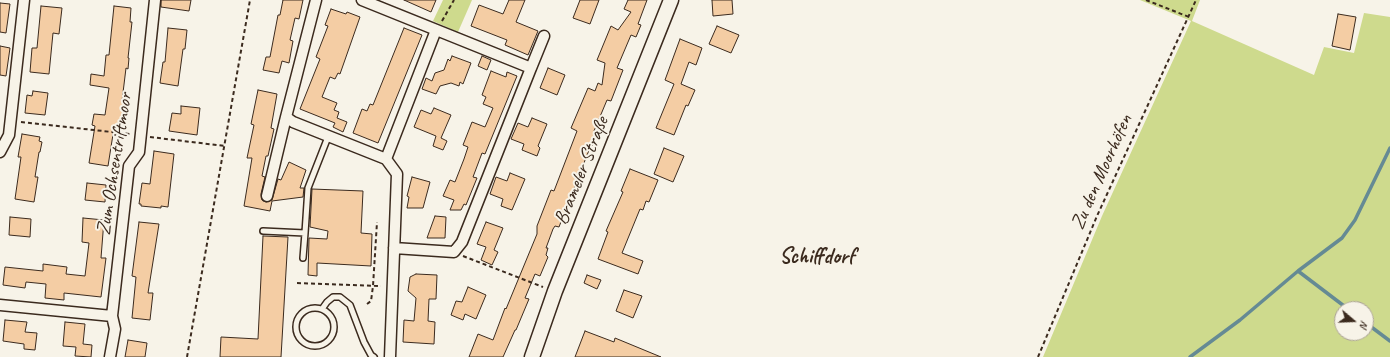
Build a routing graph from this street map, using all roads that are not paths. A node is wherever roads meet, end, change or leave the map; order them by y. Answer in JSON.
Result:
{"nodes":[{"id":1,"x":24,"y":0,"type":"edge"},
{"id":2,"x":156,"y":0,"type":"edge"},
{"id":3,"x":316,"y":0,"type":"edge"},
{"id":4,"x":362,"y":0,"type":"edge"},
{"id":5,"x":671,"y":0,"type":"edge"},
{"id":6,"x":436,"y":30,"type":"junction"},
{"id":7,"x":544,"y":36,"type":"dead end"},
{"id":8,"x":531,"y":68,"type":"junction"},
{"id":9,"x":286,"y":117,"type":"junction"},
{"id":10,"x":328,"y":137,"type":"junction"},
{"id":11,"x":0,"y":152,"type":"edge"},
{"id":12,"x":386,"y":159,"type":"junction"},
{"id":13,"x":267,"y":196,"type":"dead end"},
{"id":14,"x":263,"y":231,"type":"dead end"},
{"id":15,"x":305,"y":233,"type":"junction"},
{"id":16,"x":394,"y":248,"type":"junction"},
{"id":17,"x":303,"y":258,"type":"dead end"},
{"id":18,"x":0,"y":305,"type":"edge"},
{"id":19,"x":322,"y":309,"type":"junction"},
{"id":20,"x":112,"y":316,"type":"junction"},
{"id":21,"x":110,"y":357,"type":"edge"},
{"id":22,"x":374,"y":357,"type":"edge"},
{"id":23,"x":390,"y":357,"type":"edge"},
{"id":24,"x":532,"y":357,"type":"edge"}],
"edges":[{"from":1,"to":11,"type":"street"},
{"from":2,"to":20,"type":"street","name":"Zum Ochsentriftmoor"},
{"from":3,"to":9,"type":"street"},
{"from":4,"to":6,"type":"street"},
{"from":5,"to":24,"type":"street","name":"Brameler Straße"},
{"from":6,"to":8,"type":"street"},
{"from":6,"to":12,"type":"street"},
{"from":7,"to":8,"type":"street"},
{"from":8,"to":16,"type":"street"},
{"from":9,"to":10,"type":"street"},
{"from":9,"to":13,"type":"street"},
{"from":10,"to":12,"type":"street"},
{"from":10,"to":15,"type":"lane"},
{"from":12,"to":16,"type":"street"},
{"from":14,"to":15,"type":"lane"},
{"from":15,"to":17,"type":"lane"},
{"from":16,"to":23,"type":"street"},
{"from":18,"to":20,"type":"street"},
{"from":19,"to":19,"type":"lane"},
{"from":19,"to":22,"type":"lane"},
{"from":20,"to":21,"type":"street","name":"Zum Ochsentriftmoor"}]}
